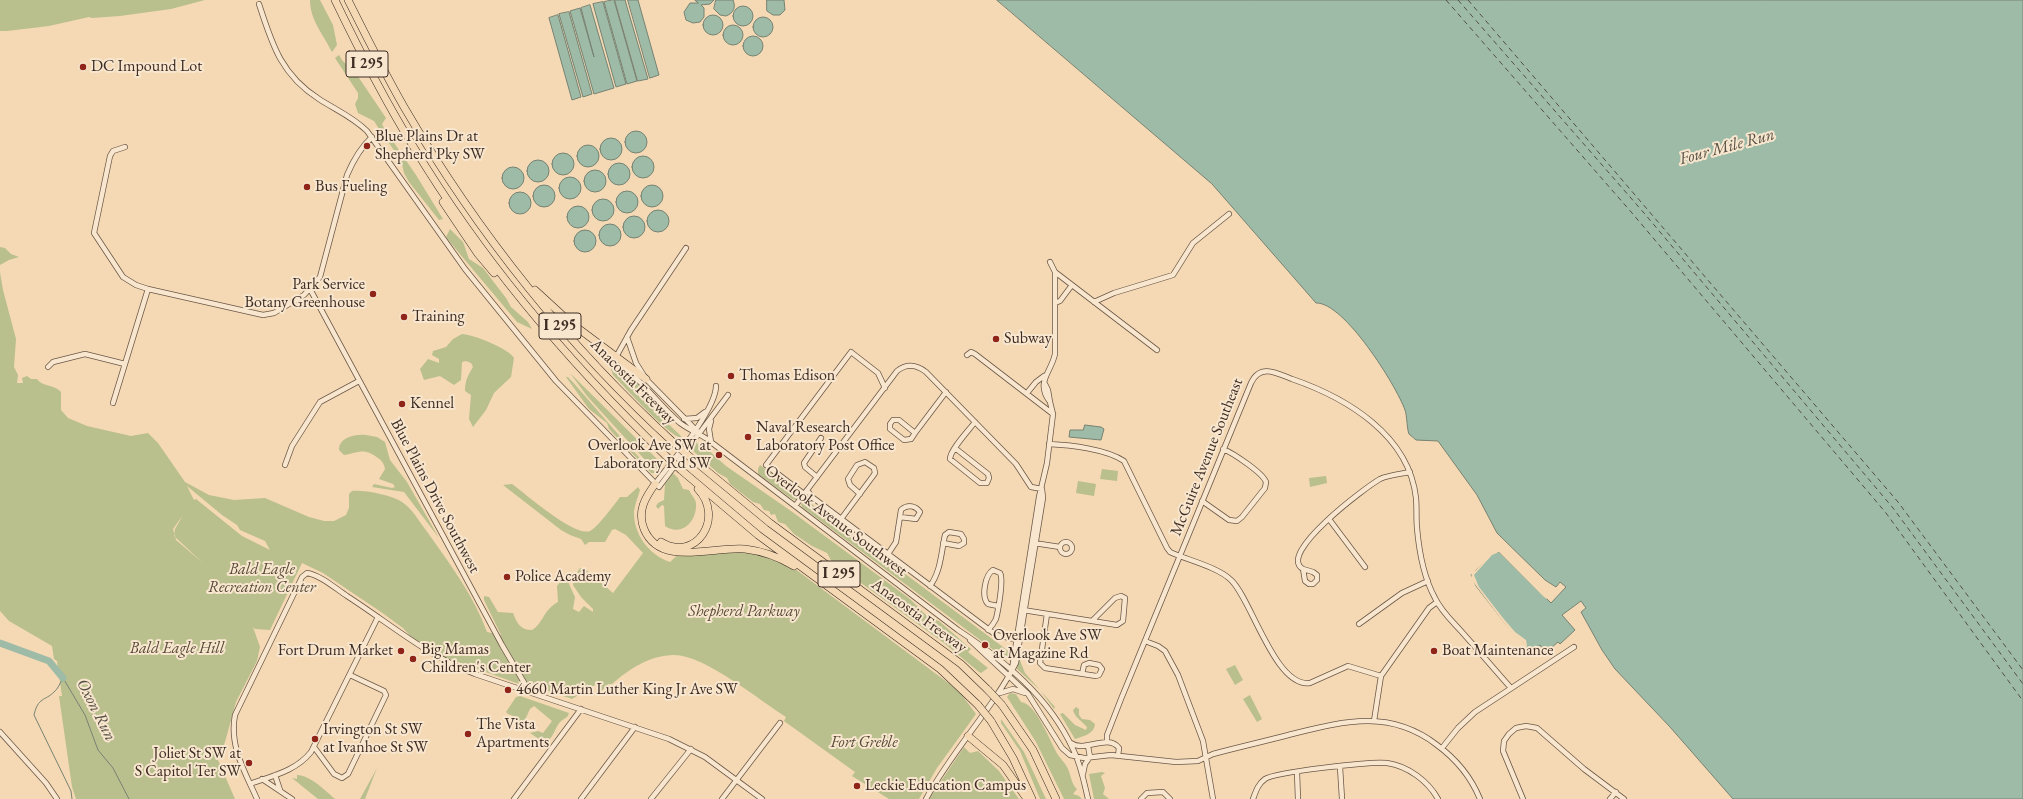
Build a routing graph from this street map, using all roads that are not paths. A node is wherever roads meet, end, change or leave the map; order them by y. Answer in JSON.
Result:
{"nodes":[{"id":1,"x":335,"y":0,"type":"edge"},
{"id":2,"x":348,"y":0,"type":"edge"},
{"id":3,"x":259,"y":4,"type":"dead end"},
{"id":4,"x":372,"y":137,"type":"junction"},
{"id":5,"x":125,"y":147,"type":"dead end"},
{"id":6,"x":461,"y":196,"type":"junction"},
{"id":7,"x":1229,"y":214,"type":"dead end"},
{"id":8,"x":686,"y":248,"type":"dead end"},
{"id":9,"x":1050,"y":262,"type":"dead end"},
{"id":10,"x":1055,"y":272,"type":"junction"},
{"id":11,"x":1072,"y":286,"type":"junction"},
{"id":12,"x":148,"y":289,"type":"junction"},
{"id":13,"x":310,"y":289,"type":"junction"},
{"id":14,"x":1094,"y":302,"type":"junction"},
{"id":15,"x":1055,"y":303,"type":"junction"},
{"id":16,"x":627,"y":337,"type":"junction"},
{"id":17,"x":1157,"y":350,"type":"dead end"},
{"id":18,"x":967,"y":355,"type":"dead end"},
{"id":19,"x":616,"y":357,"type":"junction"},
{"id":20,"x":125,"y":364,"type":"junction"},
{"id":21,"x":48,"y":368,"type":"dead end"},
{"id":22,"x":1044,"y":376,"type":"junction"},
{"id":23,"x":646,"y":379,"type":"junction"},
{"id":24,"x":359,"y":381,"type":"junction"},
{"id":25,"x":716,"y":386,"type":"dead end"},
{"id":26,"x":885,"y":388,"type":"junction"},
{"id":27,"x":946,"y":392,"type":"junction"},
{"id":28,"x":1027,"y":393,"type":"junction"},
{"id":29,"x":728,"y":395,"type":"dead end"},
{"id":30,"x":113,"y":403,"type":"dead end"},
{"id":31,"x":707,"y":411,"type":"junction"},
{"id":32,"x":1053,"y":414,"type":"junction"},
{"id":33,"x":714,"y":415,"type":"junction"},
{"id":34,"x":684,"y":419,"type":"junction"},
{"id":35,"x":975,"y":422,"type":"junction"},
{"id":36,"x":696,"y":432,"type":"junction"},
{"id":37,"x":916,"y":433,"type":"junction"},
{"id":38,"x":821,"y":438,"type":"dead end"},
{"id":39,"x":711,"y":442,"type":"junction"},
{"id":40,"x":1049,"y":444,"type":"junction"},
{"id":41,"x":955,"y":448,"type":"junction"},
{"id":42,"x":1224,"y":449,"type":"junction"},
{"id":43,"x":285,"y":465,"type":"dead end"},
{"id":44,"x":680,"y":471,"type":"junction"},
{"id":45,"x":1410,"y":472,"type":"junction"},
{"id":46,"x":817,"y":477,"type":"junction"},
{"id":47,"x":657,"y":486,"type":"junction"},
{"id":48,"x":1042,"y":489,"type":"junction"},
{"id":49,"x":806,"y":492,"type":"junction"},
{"id":50,"x":860,"y":494,"type":"junction"},
{"id":51,"x":1202,"y":501,"type":"junction"},
{"id":52,"x":795,"y":506,"type":"junction"},
{"id":53,"x":900,"y":517,"type":"dead end"},
{"id":54,"x":841,"y":519,"type":"junction"},
{"id":55,"x":1329,"y":520,"type":"junction"},
{"id":56,"x":1034,"y":543,"type":"junction"},
{"id":57,"x":943,"y":544,"type":"junction"},
{"id":58,"x":1060,"y":547,"type":"dead end"},
{"id":59,"x":888,"y":554,"type":"junction"},
{"id":60,"x":1180,"y":556,"type":"junction"},
{"id":61,"x":1364,"y":567,"type":"dead end"},
{"id":62,"x":1303,"y":569,"type":"dead end"},
{"id":63,"x":1428,"y":581,"type":"junction"},
{"id":64,"x":930,"y":586,"type":"junction"},
{"id":65,"x":1437,"y":602,"type":"junction"},
{"id":66,"x":998,"y":606,"type":"junction"},
{"id":67,"x":1023,"y":611,"type":"junction"},
{"id":68,"x":1047,"y":614,"type":"junction"},
{"id":69,"x":867,"y":615,"type":"junction"},
{"id":70,"x":378,"y":617,"type":"junction"},
{"id":71,"x":1092,"y":621,"type":"junction"},
{"id":72,"x":1359,"y":624,"type":"dead end"},
{"id":73,"x":958,"y":630,"type":"junction"},
{"id":74,"x":988,"y":630,"type":"junction"},
{"id":75,"x":1018,"y":640,"type":"junction"},
{"id":76,"x":1145,"y":641,"type":"junction"},
{"id":77,"x":1574,"y":647,"type":"dead end"},
{"id":78,"x":1012,"y":670,"type":"junction"},
{"id":79,"x":1082,"y":674,"type":"dead end"},
{"id":80,"x":350,"y":675,"type":"junction"},
{"id":81,"x":1010,"y":676,"type":"junction"},
{"id":82,"x":1381,"y":676,"type":"junction"},
{"id":83,"x":1511,"y":688,"type":"junction"},
{"id":84,"x":529,"y":691,"type":"junction"},
{"id":85,"x":999,"y":694,"type":"junction"},
{"id":86,"x":1030,"y":697,"type":"junction"},
{"id":87,"x":581,"y":708,"type":"junction"},
{"id":88,"x":1374,"y":721,"type":"junction"},
{"id":89,"x":780,"y":723,"type":"dead end"},
{"id":90,"x":635,"y":727,"type":"junction"},
{"id":91,"x":0,"y":732,"type":"edge"},
{"id":92,"x":968,"y":736,"type":"junction"},
{"id":93,"x":1070,"y":742,"type":"junction"},
{"id":94,"x":1107,"y":742,"type":"junction"},
{"id":95,"x":1088,"y":746,"type":"junction"},
{"id":96,"x":314,"y":747,"type":"junction"},
{"id":97,"x":1442,"y":748,"type":"junction"},
{"id":98,"x":691,"y":749,"type":"junction"},
{"id":99,"x":1118,"y":756,"type":"junction"},
{"id":100,"x":1206,"y":756,"type":"junction"},
{"id":101,"x":1077,"y":757,"type":"junction"},
{"id":102,"x":1090,"y":757,"type":"junction"},
{"id":103,"x":1340,"y":767,"type":"junction"},
{"id":104,"x":1297,"y":772,"type":"junction"},
{"id":105,"x":275,"y":775,"type":"junction"},
{"id":106,"x":1082,"y":776,"type":"junction"},
{"id":107,"x":262,"y":780,"type":"junction"},
{"id":108,"x":736,"y":780,"type":"junction"},
{"id":109,"x":250,"y":784,"type":"junction"},
{"id":110,"x":280,"y":790,"type":"junction"},
{"id":111,"x":1616,"y":792,"type":"junction"},
{"id":112,"x":57,"y":799,"type":"edge"},
{"id":113,"x":257,"y":799,"type":"edge"},
{"id":114,"x":292,"y":799,"type":"edge"},
{"id":115,"x":514,"y":799,"type":"edge"},
{"id":116,"x":581,"y":799,"type":"edge"},
{"id":117,"x":651,"y":799,"type":"edge"},
{"id":118,"x":722,"y":799,"type":"edge"},
{"id":119,"x":762,"y":799,"type":"edge"},
{"id":120,"x":926,"y":799,"type":"edge"},
{"id":121,"x":1027,"y":799,"type":"edge"},
{"id":122,"x":1032,"y":799,"type":"edge"},
{"id":123,"x":1056,"y":799,"type":"edge"},
{"id":124,"x":1088,"y":799,"type":"edge"},
{"id":125,"x":1141,"y":799,"type":"edge"},
{"id":126,"x":1170,"y":799,"type":"edge"},
{"id":127,"x":1213,"y":799,"type":"edge"},
{"id":128,"x":1253,"y":799,"type":"edge"},
{"id":129,"x":1298,"y":799,"type":"edge"},
{"id":130,"x":1342,"y":799,"type":"edge"},
{"id":131,"x":1438,"y":799,"type":"edge"},
{"id":132,"x":1480,"y":799,"type":"edge"},
{"id":133,"x":1523,"y":799,"type":"edge"},
{"id":134,"x":1610,"y":799,"type":"edge"},
{"id":135,"x":1624,"y":799,"type":"edge"}],
"edges":[{"from":1,"to":44,"type":"highway","name":"Anacostia Freeway","number":"I 295","bridge":true},
{"from":2,"to":6,"type":"highway","name":"Anacostia Freeway","number":"I 295"},
{"from":3,"to":4,"type":"street"},
{"from":4,"to":13,"type":"street"},
{"from":4,"to":47,"type":"street"},
{"from":5,"to":12,"type":"street"},
{"from":6,"to":19,"type":"highway"},
{"from":6,"to":123,"type":"highway","name":"Anacostia Freeway","number":"I 295","bridge":true},
{"from":7,"to":14,"type":"street"},
{"from":8,"to":16,"type":"street"},
{"from":9,"to":10,"type":"street"},
{"from":10,"to":11,"type":"street"},
{"from":10,"to":15,"type":"street"},
{"from":11,"to":14,"type":"street"},
{"from":11,"to":15,"type":"street"},
{"from":12,"to":13,"type":"street"},
{"from":12,"to":20,"type":"street"},
{"from":13,"to":24,"type":"street","name":"Blue Plains Drive Southwest"},
{"from":14,"to":17,"type":"street"},
{"from":15,"to":22,"type":"street"},
{"from":16,"to":19,"type":"street"},
{"from":16,"to":23,"type":"street"},
{"from":18,"to":28,"type":"street"},
{"from":19,"to":23,"type":"highway"},
{"from":19,"to":36,"type":"street"},
{"from":20,"to":21,"type":"street"},
{"from":20,"to":30,"type":"street"},
{"from":22,"to":28,"type":"street"},
{"from":22,"to":32,"type":"street"},
{"from":23,"to":34,"type":"street"},
{"from":24,"to":43,"type":"street"},
{"from":24,"to":84,"type":"street","name":"Blue Plains Drive Southwest"},
{"from":25,"to":31,"type":"street"},
{"from":26,"to":27,"type":"street"},
{"from":26,"to":46,"type":"street"},
{"from":26,"to":49,"type":"street"},
{"from":27,"to":35,"type":"street"},
{"from":27,"to":37,"type":"street"},
{"from":28,"to":32,"type":"street"},
{"from":29,"to":33,"type":"street"},
{"from":31,"to":34,"type":"street"},
{"from":31,"to":36,"type":"street"},
{"from":32,"to":40,"type":"street"},
{"from":33,"to":36,"type":"street"},
{"from":33,"to":39,"type":"street"},
{"from":34,"to":36,"type":"street"},
{"from":35,"to":41,"type":"street"},
{"from":35,"to":48,"type":"street"},
{"from":36,"to":39,"type":"street","name":"Overlook Avenue Southwest"},
{"from":36,"to":47,"type":"street"},
{"from":37,"to":37,"type":"street"},
{"from":38,"to":46,"type":"street"},
{"from":39,"to":52,"type":"street","name":"Overlook Avenue Southwest"},
{"from":40,"to":48,"type":"street"},
{"from":40,"to":60,"type":"street"},
{"from":41,"to":41,"type":"street"},
{"from":42,"to":45,"type":"street","name":"McGuire Avenue Southeast"},
{"from":42,"to":51,"type":"street","name":"McGuire Avenue Southeast"},
{"from":42,"to":51,"type":"street"},
{"from":44,"to":47,"type":"highway"},
{"from":44,"to":69,"type":"highway","name":"Anacostia Freeway","number":"I 295"},
{"from":45,"to":55,"type":"street"},
{"from":45,"to":63,"type":"street","name":"McGuire Avenue Southeast"},
{"from":46,"to":49,"type":"street"},
{"from":47,"to":69,"type":"highway"},
{"from":48,"to":56,"type":"street"},
{"from":49,"to":52,"type":"street"},
{"from":49,"to":54,"type":"street"},
{"from":50,"to":50,"type":"street"},
{"from":50,"to":54,"type":"street"},
{"from":51,"to":60,"type":"street","name":"McGuire Avenue Southeast"},
{"from":52,"to":73,"type":"street","name":"Overlook Avenue Southwest"},
{"from":53,"to":59,"type":"street"},
{"from":54,"to":59,"type":"street"},
{"from":55,"to":61,"type":"street"},
{"from":55,"to":62,"type":"street"},
{"from":56,"to":58,"type":"street"},
{"from":56,"to":67,"type":"street"},
{"from":57,"to":57,"type":"street"},
{"from":57,"to":64,"type":"street"},
{"from":59,"to":64,"type":"street"},
{"from":60,"to":76,"type":"street","name":"McGuire Avenue Southeast"},
{"from":60,"to":82,"type":"street"},
{"from":63,"to":65,"type":"street","name":"McGuire Avenue Southeast"},
{"from":63,"to":72,"type":"street"},
{"from":64,"to":74,"type":"street"},
{"from":65,"to":82,"type":"street"},
{"from":65,"to":83,"type":"street","name":"McGuire Avenue Southeast"},
{"from":66,"to":66,"type":"street"},
{"from":66,"to":74,"type":"street"},
{"from":67,"to":68,"type":"street"},
{"from":67,"to":75,"type":"street"},
{"from":68,"to":71,"type":"street"},
{"from":68,"to":79,"type":"street"},
{"from":69,"to":122,"type":"highway","name":"Anacostia Freeway","number":"I 295","bridge":true},
{"from":70,"to":80,"type":"street"},
{"from":70,"to":84,"type":"street"},
{"from":70,"to":109,"type":"street"},
{"from":71,"to":71,"type":"street"},
{"from":73,"to":78,"type":"street","name":"Overlook Avenue Southwest"},
{"from":73,"to":81,"type":"street","name":"Overlook Avenue Southwest"},
{"from":74,"to":75,"type":"street"},
{"from":75,"to":78,"type":"street"},
{"from":76,"to":94,"type":"street","name":"McGuire Avenue Southeast"},
{"from":76,"to":100,"type":"street"},
{"from":77,"to":83,"type":"street"},
{"from":78,"to":81,"type":"street"},
{"from":78,"to":93,"type":"street","name":"Overlook Avenue Southwest"},
{"from":80,"to":96,"type":"street"},
{"from":80,"to":96,"type":"street"},
{"from":81,"to":85,"type":"street"},
{"from":81,"to":86,"type":"street","name":"Overlook Avenue Southwest"},
{"from":82,"to":88,"type":"street"},
{"from":83,"to":97,"type":"street"},
{"from":84,"to":87,"type":"street"},
{"from":85,"to":86,"type":"street"},
{"from":85,"to":92,"type":"street"},
{"from":86,"to":101,"type":"street","name":"Overlook Avenue Southwest"},
{"from":87,"to":90,"type":"street"},
{"from":87,"to":115,"type":"street"},
{"from":88,"to":97,"type":"street"},
{"from":88,"to":100,"type":"street"},
{"from":89,"to":108,"type":"street"},
{"from":90,"to":98,"type":"street"},
{"from":90,"to":116,"type":"street"},
{"from":91,"to":112,"type":"street"},
{"from":92,"to":120,"type":"street"},
{"from":92,"to":121,"type":"highway"},
{"from":93,"to":95,"type":"street"},
{"from":93,"to":101,"type":"street","name":"Overlook Avenue Southwest"},
{"from":94,"to":95,"type":"street"},
{"from":94,"to":99,"type":"street"},
{"from":95,"to":102,"type":"street"},
{"from":96,"to":105,"type":"street"},
{"from":97,"to":132,"type":"street"},
{"from":98,"to":108,"type":"street"},
{"from":98,"to":117,"type":"street"},
{"from":99,"to":100,"type":"street"},
{"from":99,"to":102,"type":"street"},
{"from":100,"to":127,"type":"street"},
{"from":101,"to":102,"type":"street"},
{"from":101,"to":106,"type":"street","name":"Overlook Avenue Southwest"},
{"from":102,"to":106,"type":"street"},
{"from":103,"to":104,"type":"street"},
{"from":103,"to":130,"type":"street"},
{"from":103,"to":131,"type":"street"},
{"from":104,"to":128,"type":"street"},
{"from":104,"to":129,"type":"street"},
{"from":105,"to":107,"type":"street"},
{"from":105,"to":110,"type":"street"},
{"from":106,"to":124,"type":"street","name":"Overlook Avenue Southwest"},
{"from":107,"to":109,"type":"street"},
{"from":107,"to":110,"type":"street"},
{"from":108,"to":118,"type":"street"},
{"from":108,"to":119,"type":"street"},
{"from":109,"to":113,"type":"street"},
{"from":110,"to":114,"type":"street"},
{"from":111,"to":133,"type":"street"},
{"from":111,"to":134,"type":"street"},
{"from":111,"to":135,"type":"street"},
{"from":125,"to":126,"type":"street"}]}
